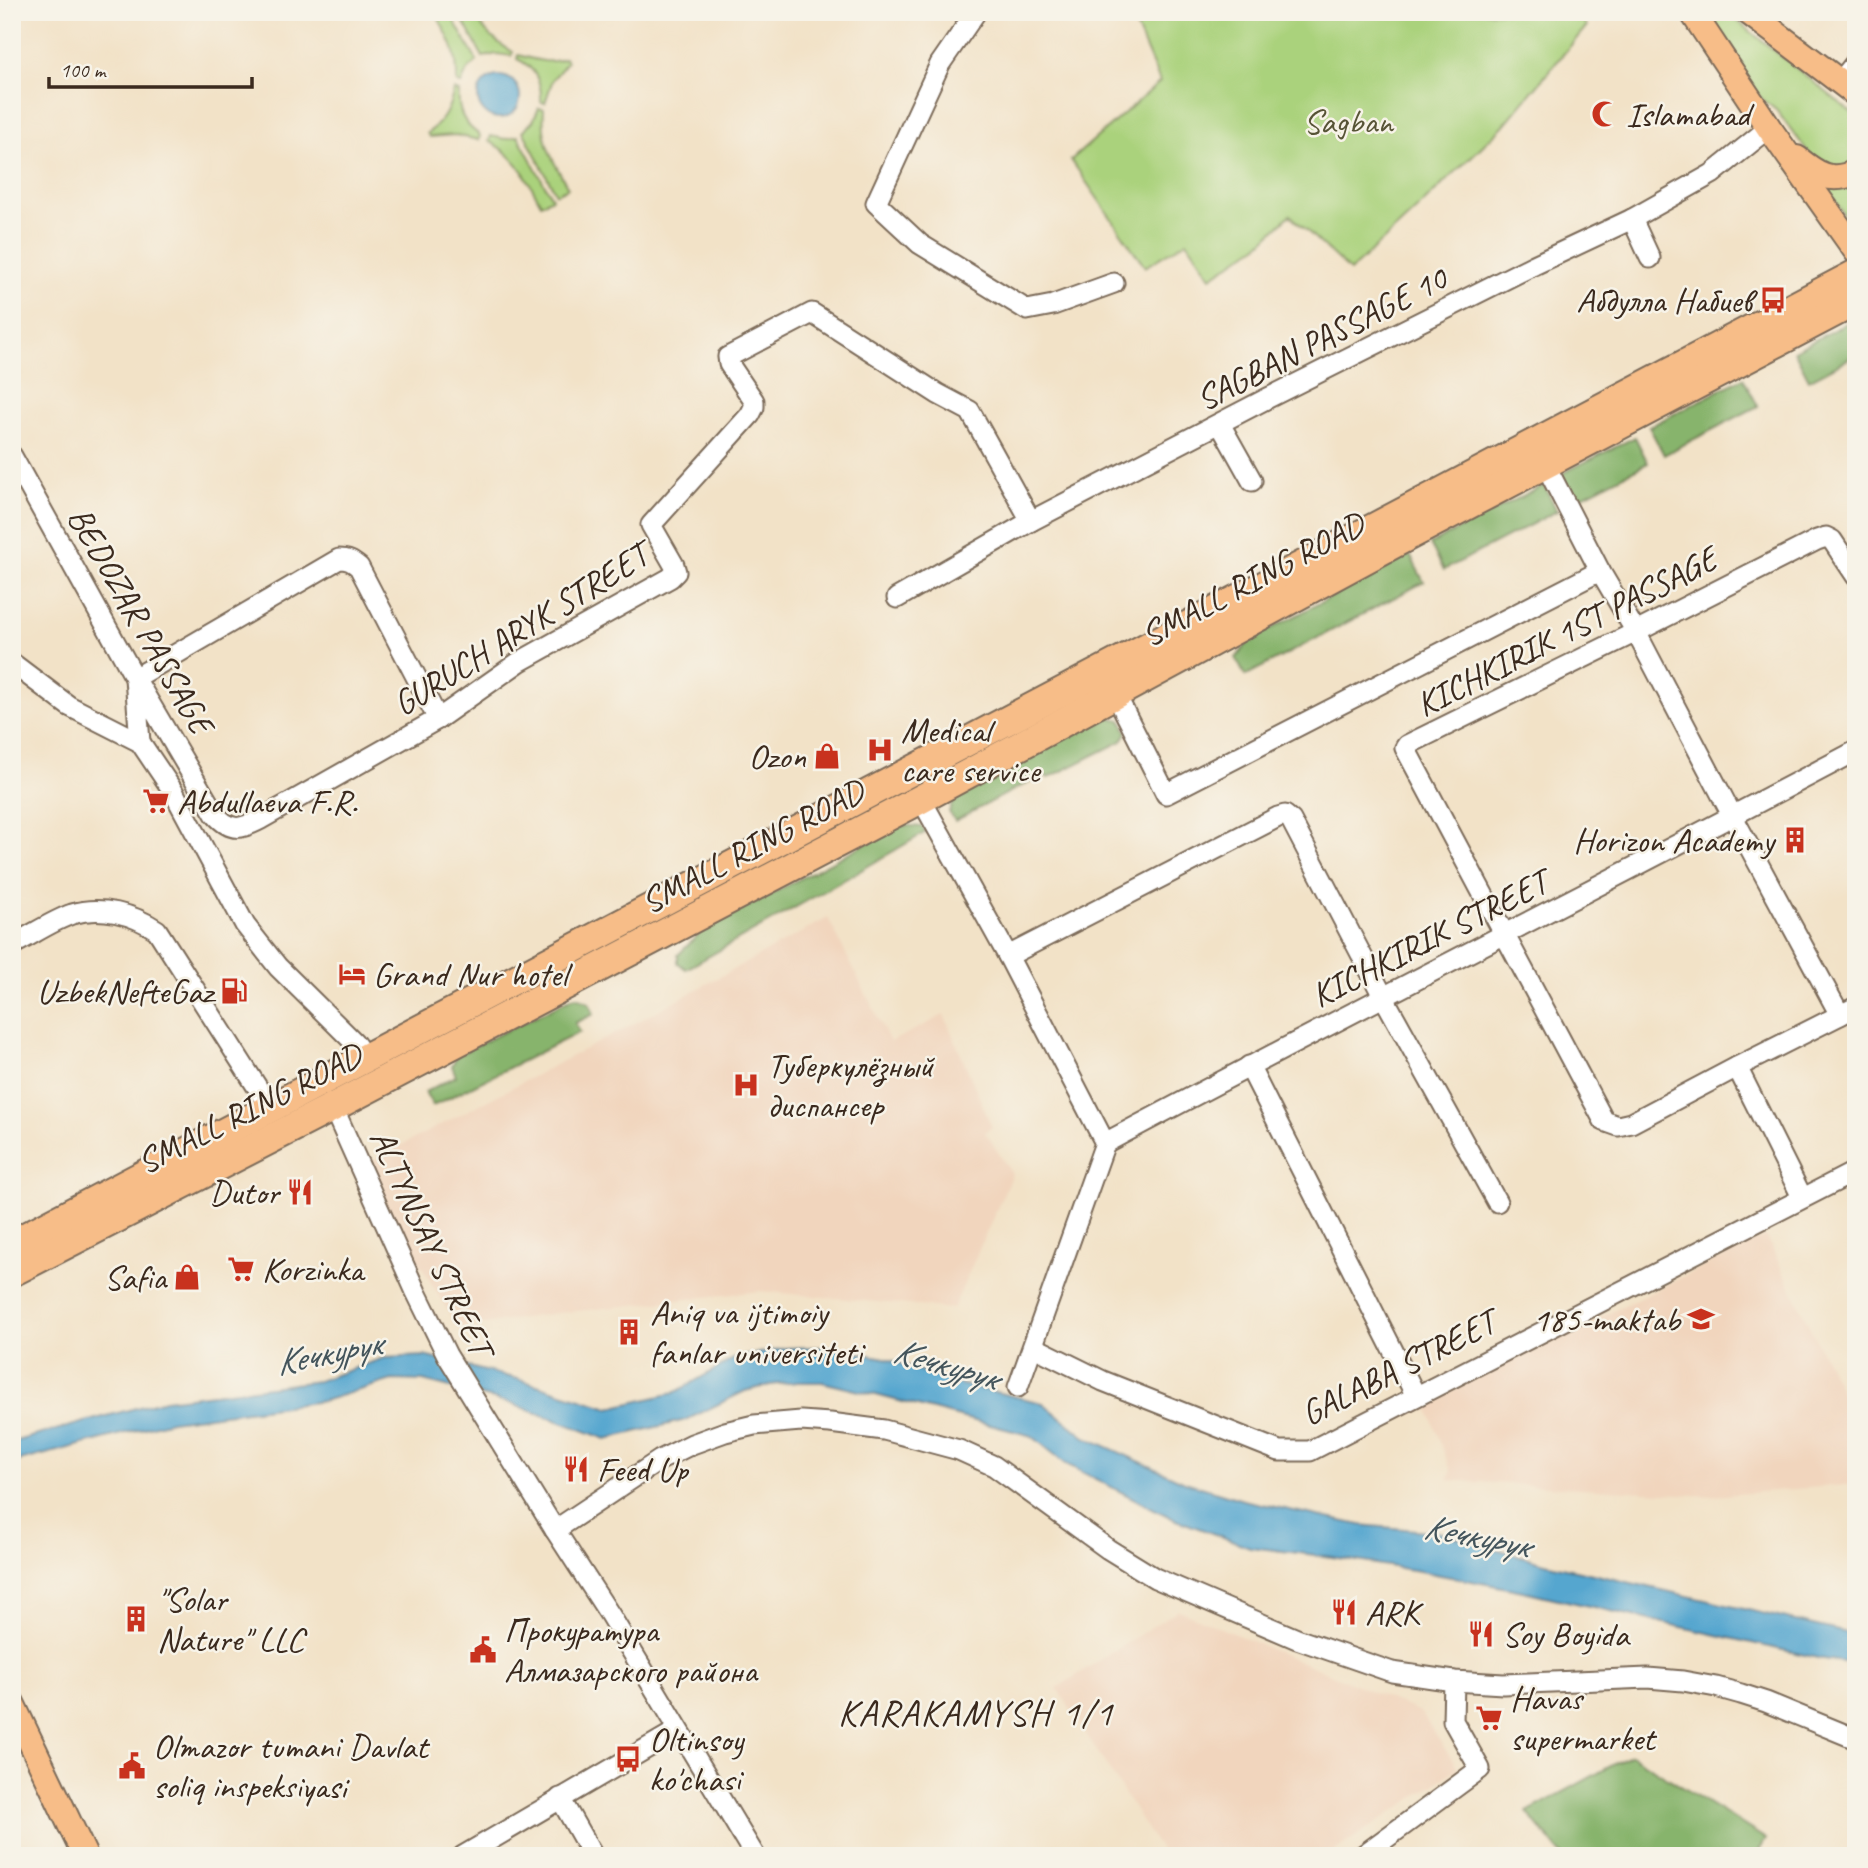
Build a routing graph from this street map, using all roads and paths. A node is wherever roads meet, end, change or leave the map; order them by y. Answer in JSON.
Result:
{"nodes":[{"id":1,"x":976,"y":12,"type":"edge"},
{"id":2,"x":1692,"y":12,"type":"edge"},
{"id":3,"x":1748,"y":12,"type":"edge"},
{"id":4,"x":1856,"y":62,"type":"edge"},
{"id":5,"x":1848,"y":88,"type":"edge"},
{"id":6,"x":1776,"y":137,"type":"junction"},
{"id":7,"x":1856,"y":172,"type":"edge"},
{"id":8,"x":1632,"y":219,"type":"junction"},
{"id":9,"x":1856,"y":251,"type":"edge"},
{"id":10,"x":1650,"y":258,"type":"dead end"},
{"id":11,"x":1856,"y":274,"type":"edge"},
{"id":12,"x":1114,"y":283,"type":"dead end"},
{"id":13,"x":1856,"y":301,"type":"edge"},
{"id":14,"x":1658,"y":392,"type":"junction"},
{"id":15,"x":1220,"y":424,"type":"junction"},
{"id":16,"x":12,"y":456,"type":"edge"},
{"id":17,"x":1545,"y":464,"type":"junction"},
{"id":18,"x":1252,"y":481,"type":"dead end"},
{"id":19,"x":1031,"y":521,"type":"junction"},
{"id":20,"x":1391,"y":532,"type":"junction"},
{"id":21,"x":1600,"y":571,"type":"junction"},
{"id":22,"x":1856,"y":576,"type":"edge"},
{"id":23,"x":897,"y":598,"type":"dead end"},
{"id":24,"x":1636,"y":632,"type":"junction"},
{"id":25,"x":12,"y":663,"type":"edge"},
{"id":26,"x":135,"y":678,"type":"junction"},
{"id":27,"x":1116,"y":695,"type":"junction"},
{"id":28,"x":438,"y":719,"type":"junction"},
{"id":29,"x":140,"y":742,"type":"junction"},
{"id":30,"x":1856,"y":751,"type":"edge"},
{"id":31,"x":921,"y":799,"type":"junction"},
{"id":32,"x":215,"y":814,"type":"joint"},
{"id":33,"x":1732,"y":815,"type":"junction"},
{"id":34,"x":722,"y":871,"type":"junction"},
{"id":35,"x":735,"y":896,"type":"junction"},
{"id":36,"x":1505,"y":934,"type":"junction"},
{"id":37,"x":12,"y":945,"type":"edge"},
{"id":38,"x":1007,"y":956,"type":"junction"},
{"id":39,"x":1384,"y":998,"type":"junction"},
{"id":40,"x":1848,"y":1011,"type":"edge"},
{"id":41,"x":365,"y":1058,"type":"junction"},
{"id":42,"x":1249,"y":1066,"type":"junction"},
{"id":43,"x":1737,"y":1067,"type":"junction"},
{"id":44,"x":332,"y":1107,"type":"junction"},
{"id":45,"x":269,"y":1109,"type":"junction"},
{"id":46,"x":1105,"y":1143,"type":"junction"},
{"id":47,"x":1856,"y":1171,"type":"edge"},
{"id":48,"x":151,"y":1186,"type":"junction"},
{"id":49,"x":1802,"y":1197,"type":"junction"},
{"id":50,"x":1497,"y":1202,"type":"dead end"},
{"id":51,"x":12,"y":1244,"type":"edge"},
{"id":52,"x":12,"y":1272,"type":"edge"},
{"id":53,"x":1034,"y":1347,"type":"junction"},
{"id":54,"x":1018,"y":1387,"type":"dead end"},
{"id":55,"x":1416,"y":1396,"type":"junction"},
{"id":56,"x":555,"y":1530,"type":"junction"},
{"id":57,"x":1454,"y":1681,"type":"junction"},
{"id":58,"x":12,"y":1703,"type":"edge"},
{"id":59,"x":678,"y":1730,"type":"junction"},
{"id":60,"x":12,"y":1735,"type":"edge"},
{"id":61,"x":1856,"y":1739,"type":"edge"},
{"id":62,"x":560,"y":1798,"type":"junction"},
{"id":63,"x":69,"y":1856,"type":"edge"},
{"id":64,"x":85,"y":1856,"type":"edge"},
{"id":65,"x":463,"y":1856,"type":"edge"},
{"id":66,"x":593,"y":1856,"type":"edge"},
{"id":67,"x":755,"y":1856,"type":"edge"},
{"id":68,"x":1362,"y":1856,"type":"edge"}],
"edges":[{"from":1,"to":12,"type":"street"},
{"from":2,"to":6,"type":"main road"},
{"from":3,"to":5,"type":"main road"},
{"from":4,"to":5,"type":"street"},
{"from":6,"to":7,"type":"main road"},
{"from":6,"to":8,"type":"street","name":"SAGBAN PASSAGE 10"},
{"from":6,"to":9,"type":"main road"},
{"from":8,"to":10,"type":"street"},
{"from":8,"to":15,"type":"street","name":"SAGBAN PASSAGE 10"},
{"from":11,"to":14,"type":"highway","name":"SMALL RING ROAD"},
{"from":13,"to":14,"type":"highway","name":"SMALL RING ROAD"},
{"from":14,"to":17,"type":"highway","name":"SMALL RING ROAD"},
{"from":14,"to":20,"type":"highway","name":"SMALL RING ROAD"},
{"from":15,"to":18,"type":"street"},
{"from":15,"to":19,"type":"street","name":"SAGBAN PASSAGE 10"},
{"from":16,"to":26,"type":"street","name":"BEDOZAR PASSAGE"},
{"from":17,"to":20,"type":"highway","name":"SMALL RING ROAD"},
{"from":17,"to":21,"type":"street"},
{"from":19,"to":23,"type":"street","name":"SAGBAN PASSAGE 10"},
{"from":19,"to":28,"type":"street","name":"GURUCH ARYK STREET"},
{"from":20,"to":27,"type":"highway","name":"SMALL RING ROAD"},
{"from":20,"to":34,"type":"highway","name":"SMALL RING ROAD"},
{"from":21,"to":24,"type":"street"},
{"from":21,"to":27,"type":"street"},
{"from":22,"to":24,"type":"street","name":"KICHKIRIK 1ST PASSAGE"},
{"from":24,"to":33,"type":"street"},
{"from":24,"to":36,"type":"street","name":"KICHKIRIK 1ST PASSAGE"},
{"from":25,"to":29,"type":"street"},
{"from":26,"to":28,"type":"street"},
{"from":26,"to":29,"type":"street"},
{"from":26,"to":32,"type":"street","name":"BEDOZAR PASSAGE"},
{"from":27,"to":31,"type":"highway","name":"SMALL RING ROAD"},
{"from":28,"to":32,"type":"street","name":"GURUCH ARYK STREET"},
{"from":29,"to":41,"type":"street"},
{"from":30,"to":33,"type":"street","name":"KICHKIRIK STREET"},
{"from":31,"to":35,"type":"highway","name":"SMALL RING ROAD"},
{"from":31,"to":38,"type":"street"},
{"from":33,"to":36,"type":"street","name":"KICHKIRIK STREET"},
{"from":33,"to":40,"type":"street"},
{"from":34,"to":35,"type":"highway"},
{"from":34,"to":41,"type":"highway","name":"SMALL RING ROAD"},
{"from":35,"to":44,"type":"highway","name":"SMALL RING ROAD"},
{"from":36,"to":39,"type":"street","name":"KICHKIRIK STREET"},
{"from":36,"to":43,"type":"street"},
{"from":37,"to":45,"type":"street"},
{"from":38,"to":39,"type":"street"},
{"from":38,"to":46,"type":"street"},
{"from":39,"to":42,"type":"street","name":"KICHKIRIK STREET"},
{"from":39,"to":50,"type":"street"},
{"from":40,"to":43,"type":"street"},
{"from":41,"to":45,"type":"highway","name":"SMALL RING ROAD"},
{"from":42,"to":46,"type":"street","name":"KICHKIRIK STREET"},
{"from":42,"to":55,"type":"street"},
{"from":43,"to":49,"type":"street"},
{"from":44,"to":48,"type":"highway","name":"SMALL RING ROAD"},
{"from":44,"to":56,"type":"street","name":"ALTYNSAY STREET"},
{"from":45,"to":48,"type":"highway","name":"SMALL RING ROAD"},
{"from":46,"to":53,"type":"street"},
{"from":47,"to":49,"type":"street","name":"GALABA STREET"},
{"from":48,"to":51,"type":"highway","name":"SMALL RING ROAD"},
{"from":48,"to":52,"type":"highway","name":"SMALL RING ROAD"},
{"from":49,"to":55,"type":"street","name":"GALABA STREET"},
{"from":53,"to":54,"type":"street"},
{"from":53,"to":55,"type":"street","name":"GALABA STREET"},
{"from":56,"to":57,"type":"street"},
{"from":56,"to":59,"type":"street"},
{"from":57,"to":61,"type":"street"},
{"from":57,"to":68,"type":"street"},
{"from":58,"to":64,"type":"main road"},
{"from":59,"to":62,"type":"street"},
{"from":59,"to":67,"type":"street"},
{"from":60,"to":63,"type":"main road"},
{"from":62,"to":65,"type":"street"},
{"from":62,"to":66,"type":"street"}]}
